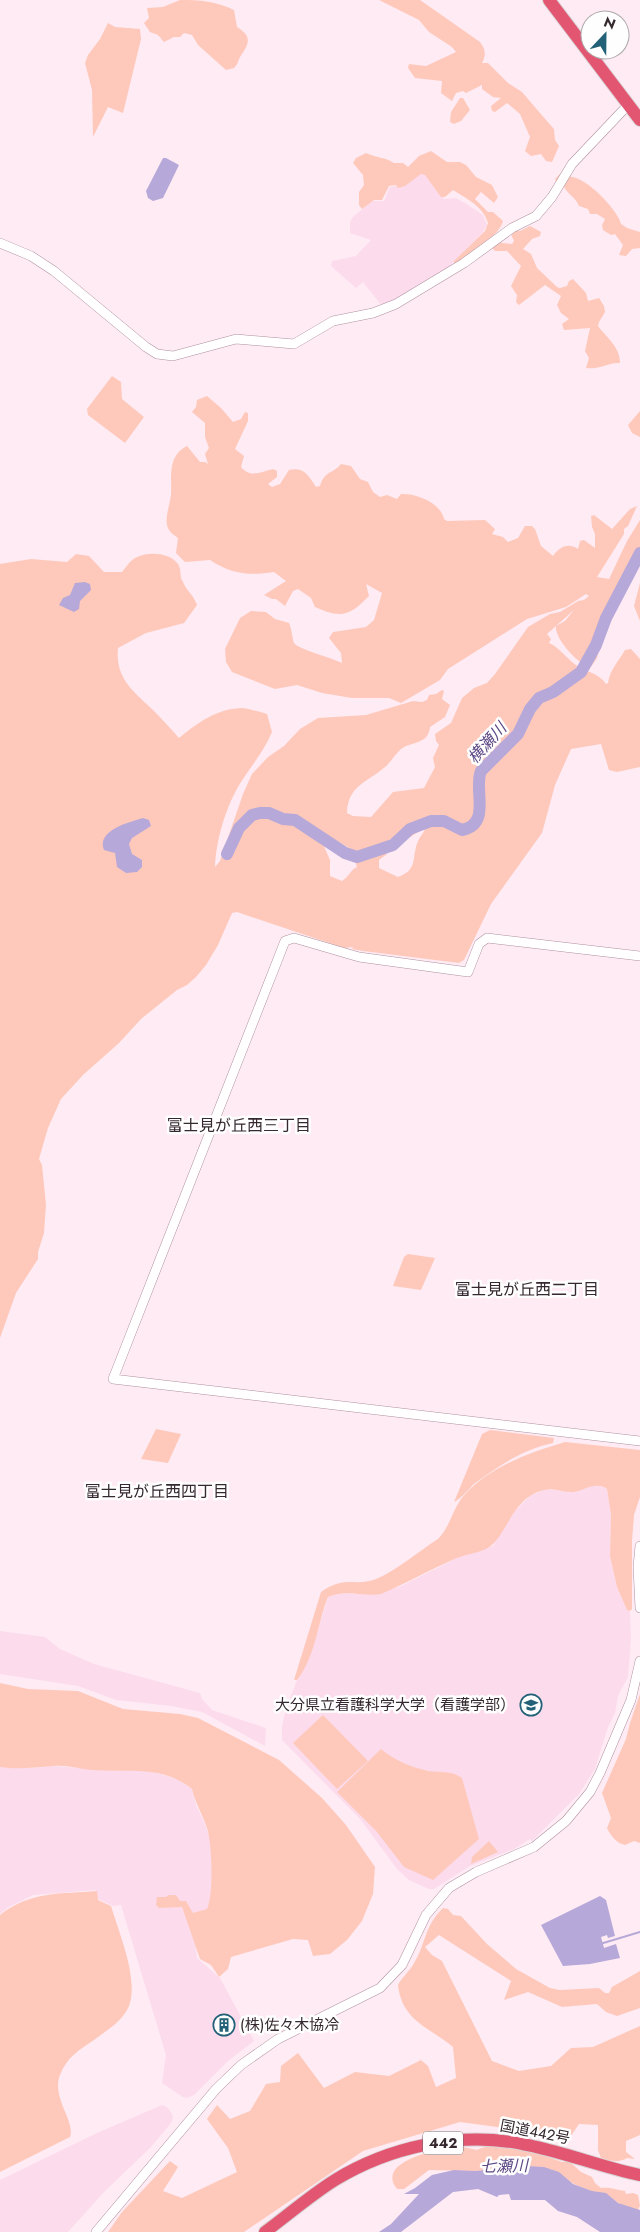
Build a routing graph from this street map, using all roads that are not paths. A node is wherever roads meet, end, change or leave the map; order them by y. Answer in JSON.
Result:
{"nodes":[{"id":1,"x":549,"y":0,"type":"edge"},
{"id":2,"x":628,"y":105,"type":"junction"},
{"id":3,"x":640,"y":120,"type":"edge"},
{"id":4,"x":0,"y":243,"type":"edge"},
{"id":5,"x":640,"y":956,"type":"edge"},
{"id":6,"x":640,"y":1441,"type":"edge"},
{"id":7,"x":640,"y":1546,"type":"edge"},
{"id":8,"x":640,"y":1608,"type":"edge"},
{"id":9,"x":640,"y":1661,"type":"edge"},
{"id":10,"x":640,"y":2175,"type":"edge"},
{"id":11,"x":96,"y":2232,"type":"edge"},
{"id":12,"x":265,"y":2232,"type":"edge"}],
"edges":[{"from":1,"to":2,"type":"highway"},
{"from":2,"to":3,"type":"highway"},
{"from":2,"to":4,"type":"street"},
{"from":5,"to":6,"type":"street"},
{"from":7,"to":8,"type":"street"},
{"from":9,"to":11,"type":"street"},
{"from":10,"to":12,"type":"highway","name":"国道442号","number":"442"}]}
